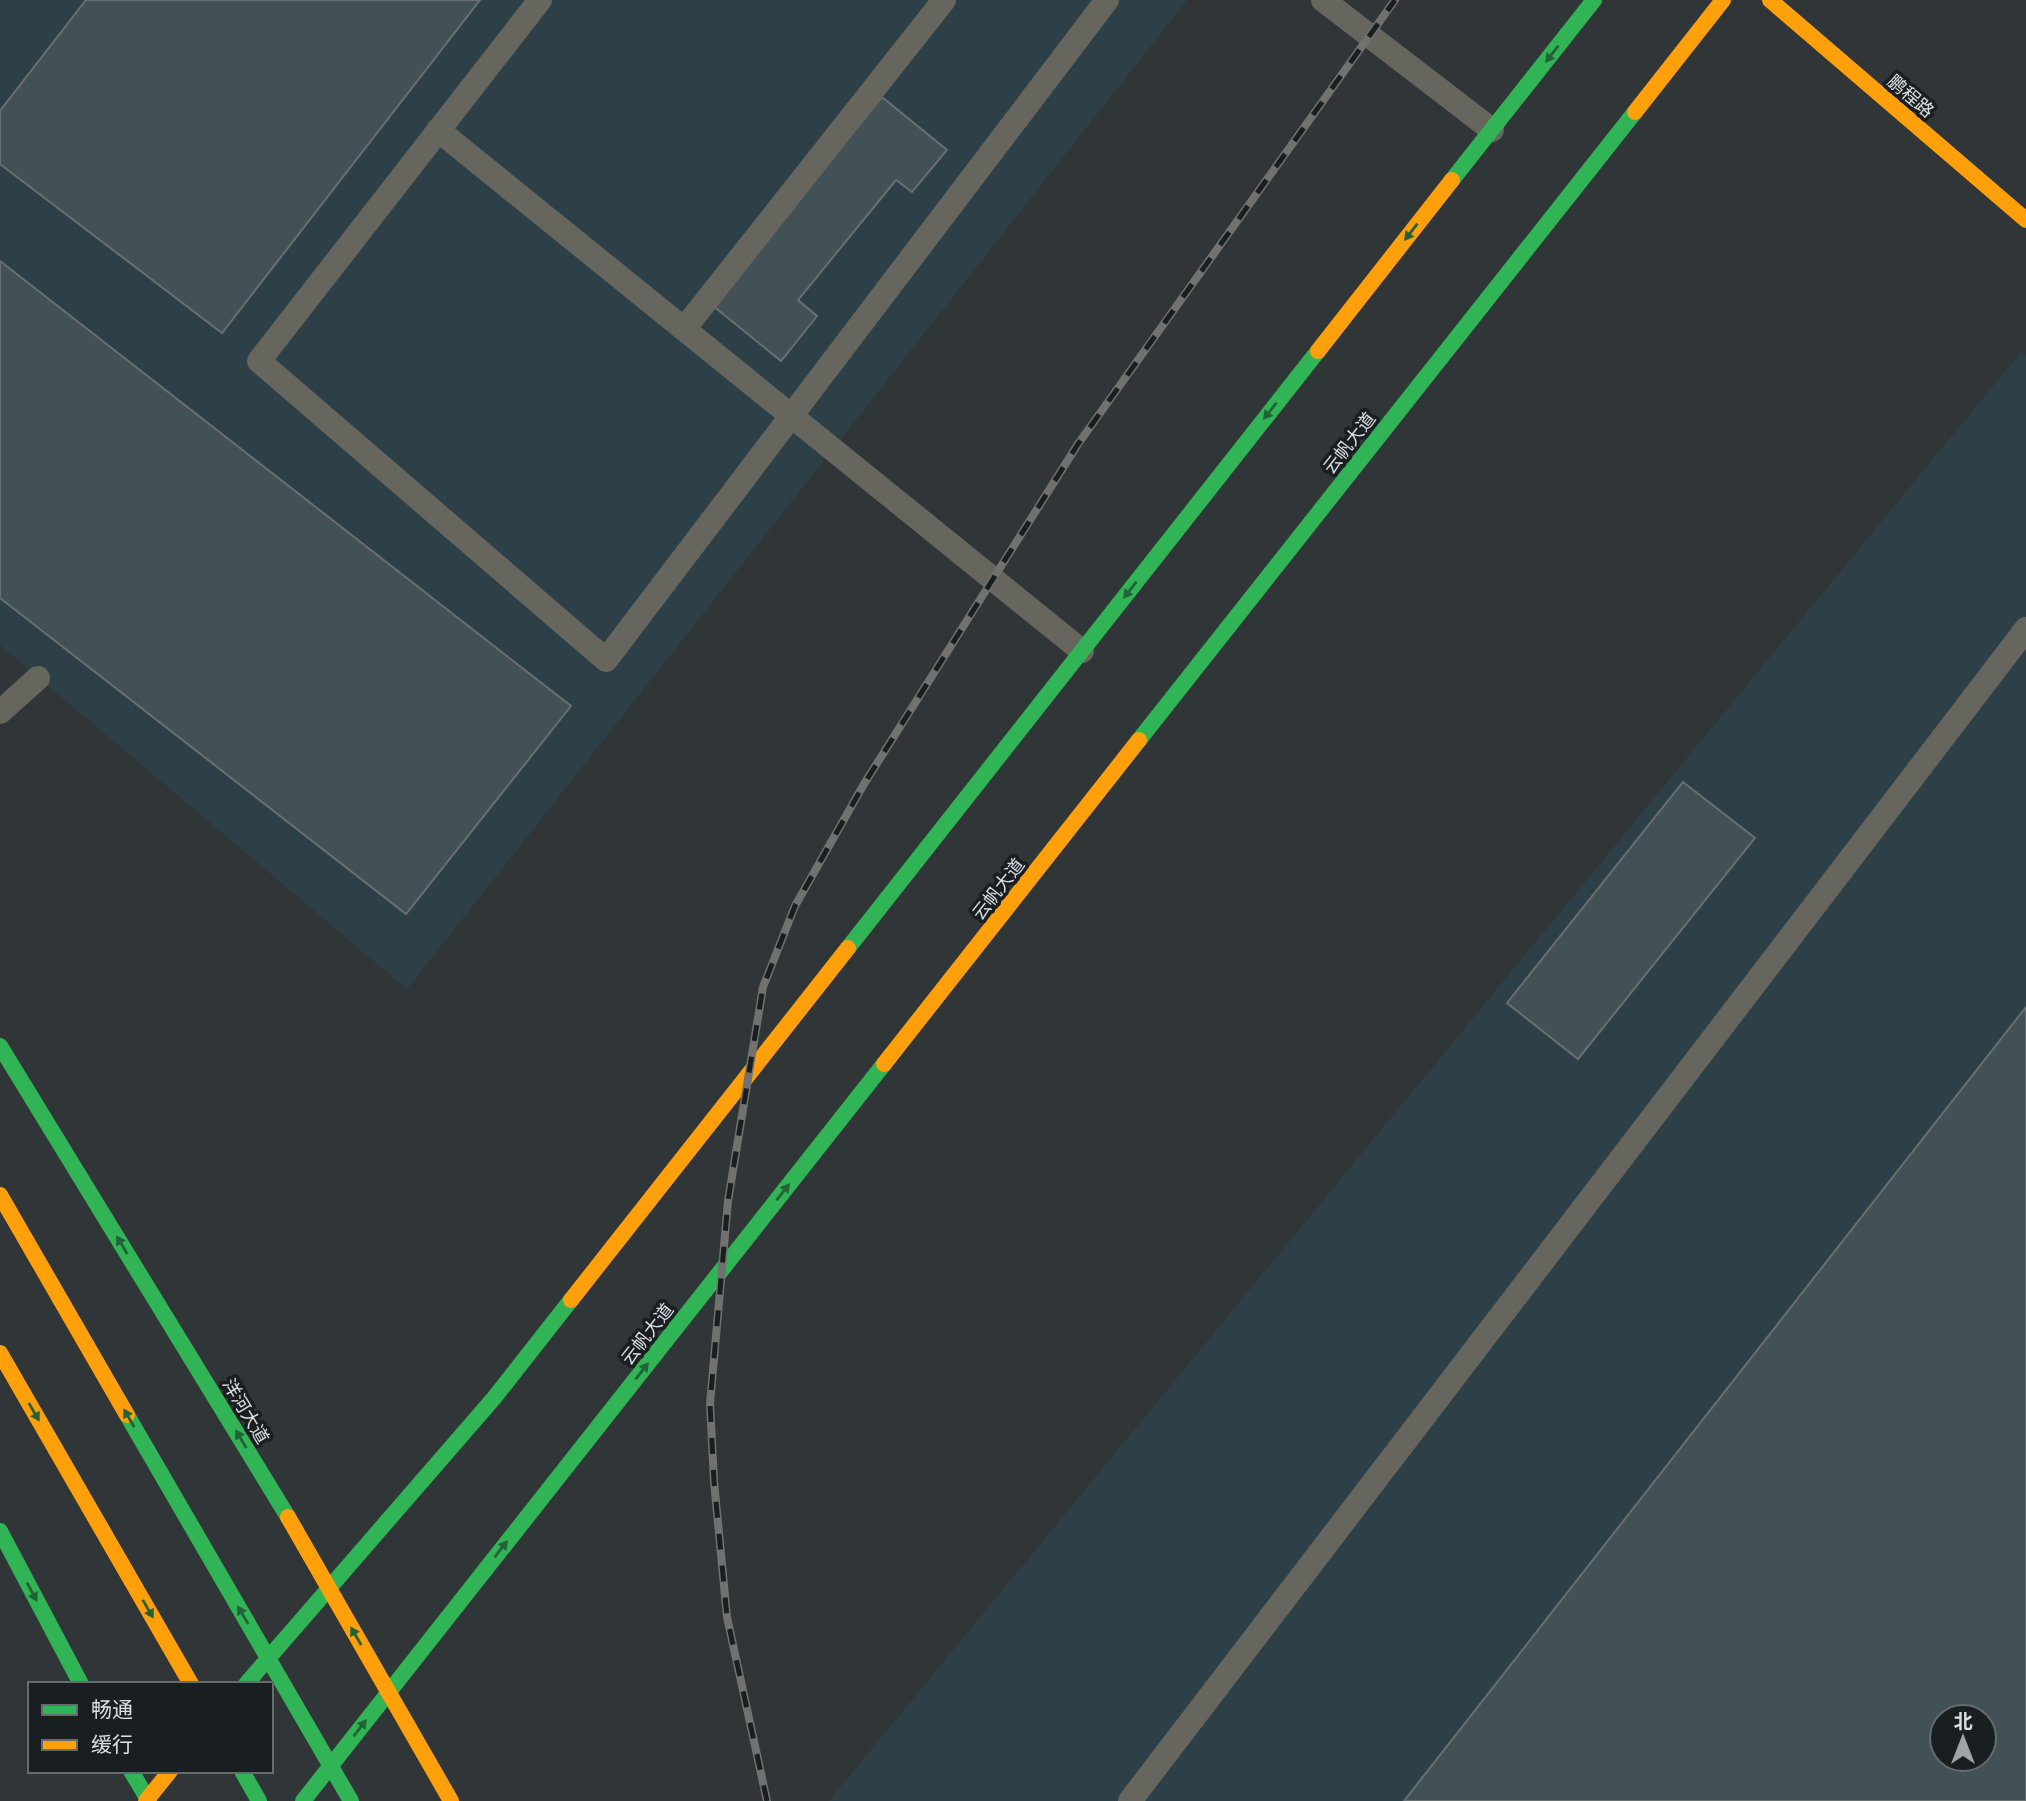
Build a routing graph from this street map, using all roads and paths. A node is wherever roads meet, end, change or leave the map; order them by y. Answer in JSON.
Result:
{"nodes":[{"id":1,"x":540,"y":0,"type":"edge"},
{"id":2,"x":944,"y":0,"type":"edge"},
{"id":3,"x":1107,"y":0,"type":"edge"},
{"id":4,"x":1323,"y":0,"type":"edge"},
{"id":5,"x":1594,"y":0,"type":"edge"},
{"id":6,"x":1723,"y":0,"type":"edge"},
{"id":7,"x":1770,"y":0,"type":"edge"},
{"id":8,"x":438,"y":130,"type":"junction"},
{"id":9,"x":1492,"y":130,"type":"junction"},
{"id":10,"x":2026,"y":220,"type":"edge"},
{"id":11,"x":684,"y":329,"type":"junction"},
{"id":12,"x":792,"y":416,"type":"junction"},
{"id":13,"x":2026,"y":629,"type":"edge"},
{"id":14,"x":1082,"y":651,"type":"junction"},
{"id":15,"x":38,"y":678,"type":"dead end"},
{"id":16,"x":0,"y":712,"type":"edge"},
{"id":17,"x":0,"y":1046,"type":"edge"},
{"id":18,"x":0,"y":1195,"type":"edge"},
{"id":19,"x":0,"y":1353,"type":"edge"},
{"id":20,"x":0,"y":1531,"type":"edge"},
{"id":21,"x":329,"y":1588,"type":"junction"},
{"id":22,"x":80,"y":1682,"type":"edge"},
{"id":23,"x":190,"y":1682,"type":"edge"},
{"id":24,"x":248,"y":1682,"type":"edge"},
{"id":25,"x":388,"y":1692,"type":"junction"},
{"id":26,"x":132,"y":1773,"type":"edge"},
{"id":27,"x":168,"y":1773,"type":"edge"},
{"id":28,"x":243,"y":1773,"type":"edge"},
{"id":29,"x":147,"y":1800,"type":"edge"},
{"id":30,"x":259,"y":1801,"type":"edge"},
{"id":31,"x":303,"y":1801,"type":"edge"},
{"id":32,"x":351,"y":1801,"type":"edge"},
{"id":33,"x":451,"y":1801,"type":"edge"},
{"id":34,"x":1129,"y":1801,"type":"edge"}],
"edges":[{"from":1,"to":8,"type":"lane"},
{"from":2,"to":11,"type":"lane"},
{"from":3,"to":12,"type":"lane"},
{"from":4,"to":9,"type":"lane"},
{"from":5,"to":9,"type":"main road","one_way":true},
{"from":25,"to":6,"type":"main road","name":"云帆大道","one_way":true},
{"from":7,"to":10,"type":"main road","name":"鹏程路"},
{"from":8,"to":11,"type":"lane"},
{"from":8,"to":12,"type":"lane"},
{"from":9,"to":14,"type":"main road","one_way":true},
{"from":11,"to":12,"type":"lane"},
{"from":12,"to":14,"type":"lane"},
{"from":13,"to":34,"type":"lane"},
{"from":14,"to":21,"type":"main road"},
{"from":15,"to":16,"type":"lane"},
{"from":21,"to":17,"type":"main road","name":"洋河大道","one_way":true},
{"from":32,"to":18,"type":"main road","one_way":true,"bridge":true},
{"from":19,"to":23,"type":"main road","one_way":true},
{"from":20,"to":22,"type":"main road","one_way":true},
{"from":21,"to":24,"type":"main road"},
{"from":25,"to":21,"type":"main road","name":"洋河大道","one_way":true},
{"from":31,"to":25,"type":"main road","name":"云帆大道","one_way":true},
{"from":25,"to":33,"type":"main road","name":"洋河大道"},
{"from":26,"to":29,"type":"main road"},
{"from":27,"to":29,"type":"main road"},
{"from":28,"to":30,"type":"main road"}]}
